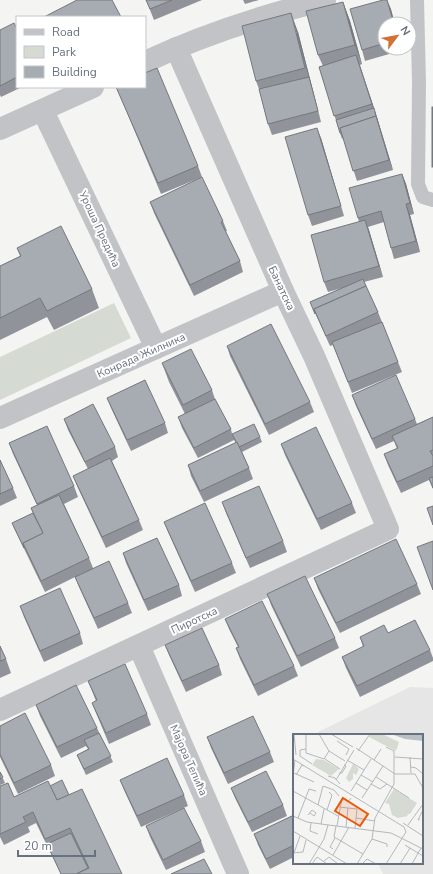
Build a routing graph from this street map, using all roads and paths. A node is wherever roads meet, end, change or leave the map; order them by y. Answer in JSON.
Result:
{"nodes":[{"id":1,"x":325,"y":0,"type":"edge"},
{"id":2,"x":417,"y":0,"type":"edge"},
{"id":3,"x":176,"y":48,"type":"junction"},
{"id":4,"x":146,"y":62,"type":"edge"},
{"id":5,"x":91,"y":88,"type":"edge"},
{"id":6,"x":43,"y":111,"type":"junction"},
{"id":7,"x":0,"y":129,"type":"edge"},
{"id":8,"x":433,"y":200,"type":"edge"},
{"id":9,"x":282,"y":291,"type":"junction"},
{"id":10,"x":156,"y":348,"type":"junction"},
{"id":11,"x":0,"y":418,"type":"edge"},
{"id":12,"x":388,"y":529,"type":"joint"},
{"id":13,"x":139,"y":646,"type":"junction"},
{"id":14,"x":0,"y":710,"type":"edge"},
{"id":15,"x":238,"y":874,"type":"edge"}],
"edges":[{"from":1,"to":3,"type":"street"},
{"from":2,"to":8,"type":"lane"},
{"from":3,"to":4,"type":"street"},
{"from":3,"to":9,"type":"street","name":"Банатска"},
{"from":5,"to":6,"type":"street"},
{"from":6,"to":7,"type":"street"},
{"from":6,"to":10,"type":"street","name":"Уроша Предића"},
{"from":9,"to":10,"type":"street","name":"Конрада Жилника"},
{"from":9,"to":12,"type":"street","name":"Банатска"},
{"from":10,"to":11,"type":"street","name":"Конрада Жилника"},
{"from":12,"to":13,"type":"street","name":"Пиротска"},
{"from":13,"to":14,"type":"street","name":"Пиротска"},
{"from":13,"to":15,"type":"street","name":"Мајора Тепића"}]}
